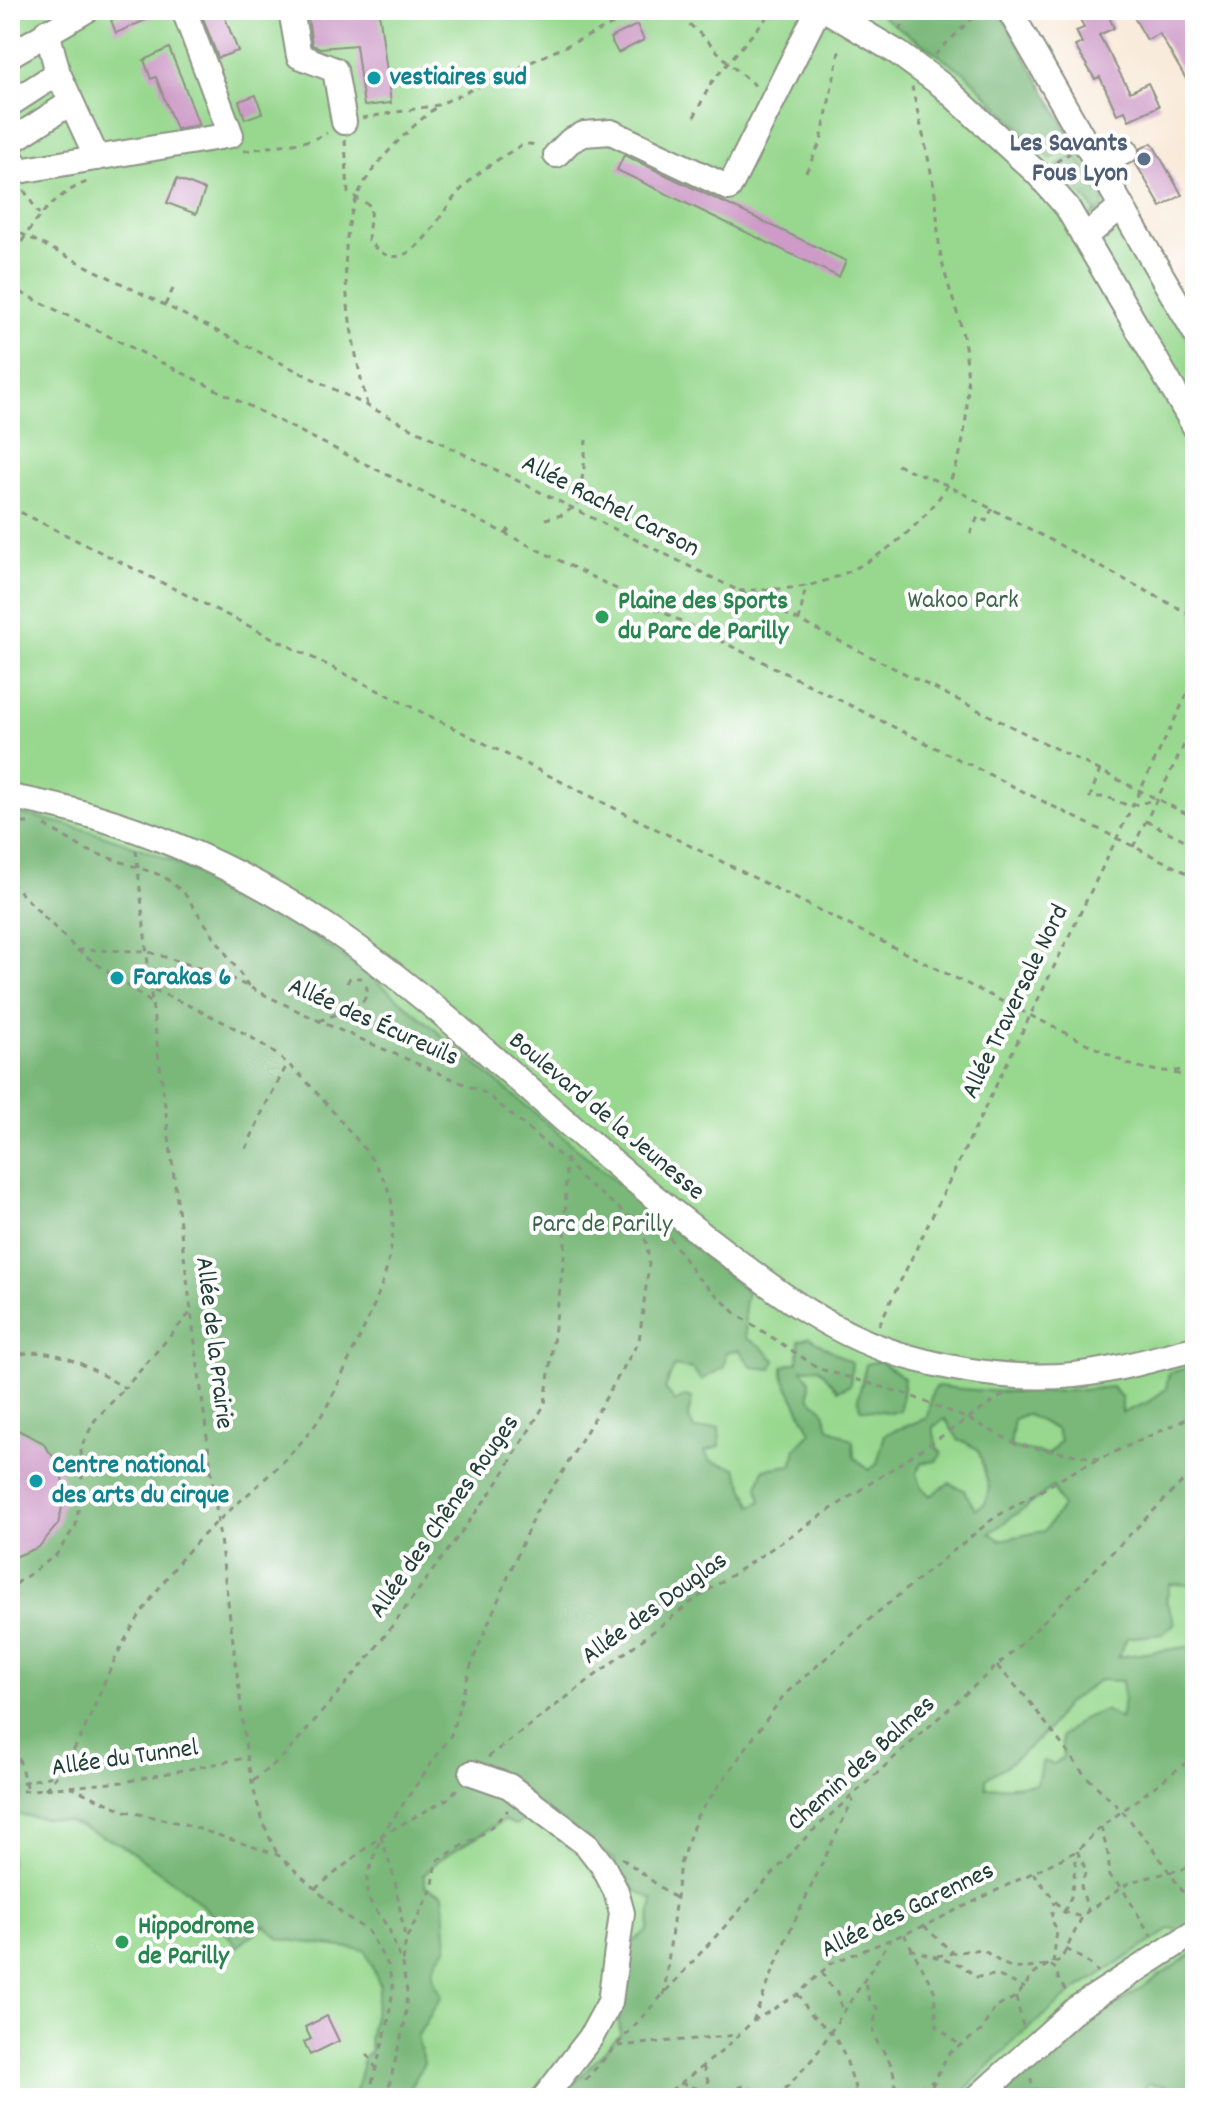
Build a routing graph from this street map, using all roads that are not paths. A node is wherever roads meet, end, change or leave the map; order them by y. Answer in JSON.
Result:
{"nodes":[{"id":1,"x":87,"y":10,"type":"edge"},
{"id":2,"x":184,"y":10,"type":"edge"},
{"id":3,"x":291,"y":10,"type":"edge"},
{"id":4,"x":818,"y":10,"type":"edge"},
{"id":5,"x":826,"y":10,"type":"edge"},
{"id":6,"x":1009,"y":10,"type":"edge"},
{"id":7,"x":47,"y":31,"type":"junction"},
{"id":8,"x":10,"y":55,"type":"edge"},
{"id":9,"x":58,"y":73,"type":"junction"},
{"id":10,"x":70,"y":103,"type":"junction"},
{"id":11,"x":10,"y":104,"type":"edge"},
{"id":12,"x":344,"y":122,"type":"road end"},
{"id":13,"x":10,"y":142,"type":"edge"},
{"id":14,"x":1126,"y":151,"type":"dead end"},
{"id":15,"x":556,"y":155,"type":"road end"},
{"id":16,"x":14,"y":164,"type":"edge"},
{"id":17,"x":1099,"y":164,"type":"junction"},
{"id":18,"x":96,"y":169,"type":"junction"},
{"id":19,"x":1125,"y":215,"type":"junction"},
{"id":20,"x":1087,"y":241,"type":"junction"},
{"id":21,"x":1195,"y":332,"type":"edge"},
{"id":22,"x":1195,"y":427,"type":"edge"},
{"id":23,"x":10,"y":797,"type":"edge"},
{"id":24,"x":1195,"y":1349,"type":"edge"},
{"id":25,"x":472,"y":1773,"type":"road end"},
{"id":26,"x":1195,"y":1932,"type":"edge"},
{"id":27,"x":544,"y":2098,"type":"edge"},
{"id":28,"x":977,"y":2098,"type":"edge"}],
"edges":[{"from":1,"to":7,"type":"street"},
{"from":2,"to":18,"type":"street"},
{"from":3,"to":12,"type":"street"},
{"from":4,"to":15,"type":"street"},
{"from":5,"to":20,"type":"street"},
{"from":6,"to":17,"type":"street"},
{"from":7,"to":8,"type":"street"},
{"from":7,"to":9,"type":"street"},
{"from":9,"to":10,"type":"street"},
{"from":9,"to":11,"type":"street"},
{"from":10,"to":13,"type":"street"},
{"from":10,"to":18,"type":"street"},
{"from":14,"to":17,"type":"street"},
{"from":16,"to":18,"type":"street"},
{"from":17,"to":19,"type":"street"},
{"from":19,"to":20,"type":"street"},
{"from":19,"to":21,"type":"street"},
{"from":20,"to":22,"type":"street"},
{"from":23,"to":24,"type":"street","name":"Boulevard de la Jeunesse"},
{"from":25,"to":27,"type":"street"},
{"from":26,"to":28,"type":"street"}]}
